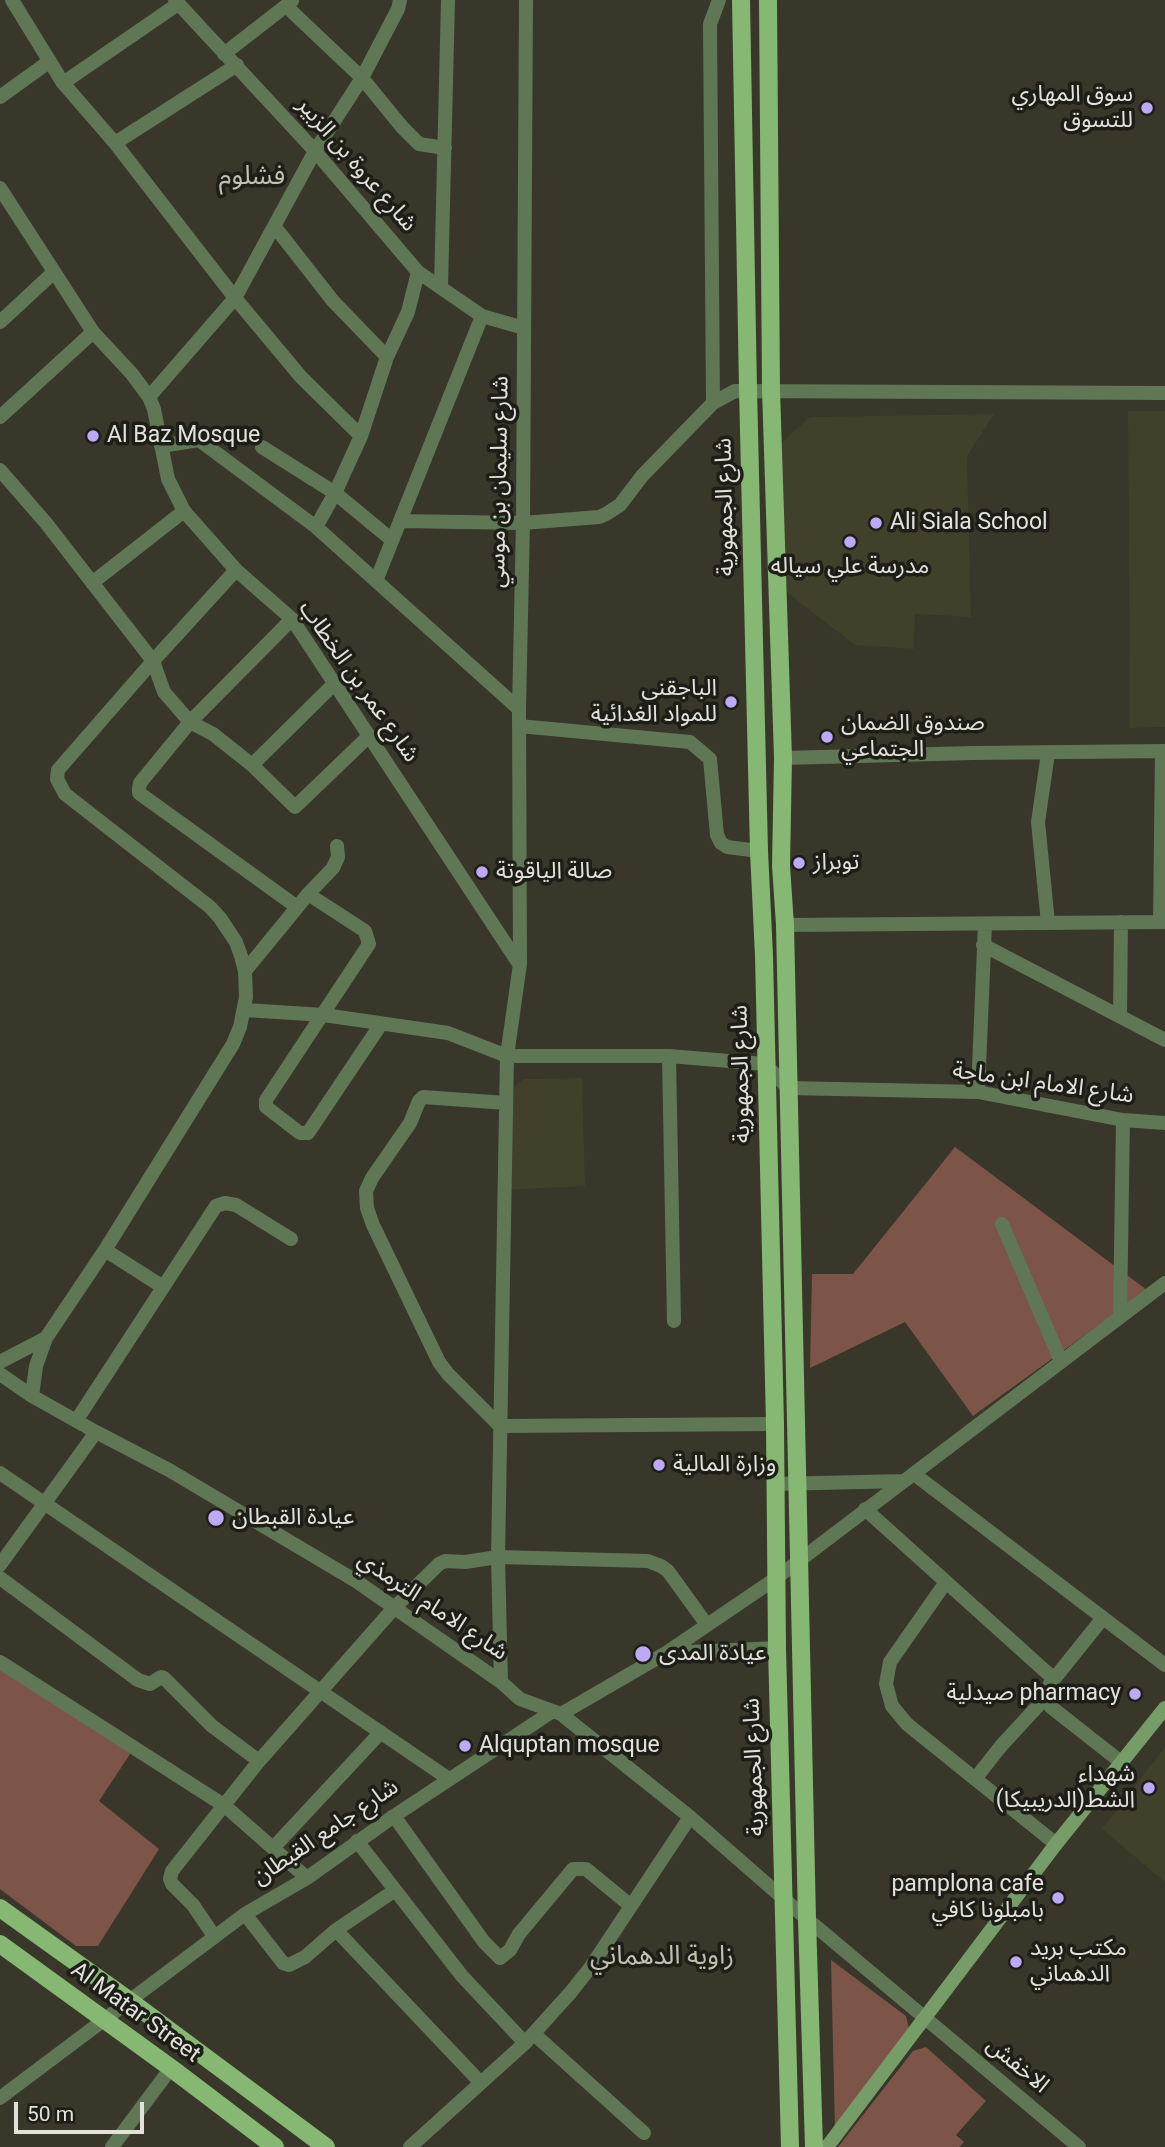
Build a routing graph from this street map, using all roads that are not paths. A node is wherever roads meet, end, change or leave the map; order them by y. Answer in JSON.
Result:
{"nodes":[{"id":1,"x":12,"y":0,"type":"edge"},
{"id":2,"x":400,"y":0,"type":"edge"},
{"id":3,"x":448,"y":0,"type":"edge"},
{"id":4,"x":526,"y":0,"type":"edge"},
{"id":5,"x":719,"y":0,"type":"edge"},
{"id":6,"x":741,"y":0,"type":"edge"},
{"id":7,"x":768,"y":0,"type":"edge"},
{"id":8,"x":176,"y":2,"type":"edge"},
{"id":9,"x":290,"y":3,"type":"edge"},
{"id":10,"x":224,"y":54,"type":"junction"},
{"id":11,"x":50,"y":61,"type":"junction"},
{"id":12,"x":237,"y":65,"type":"junction"},
{"id":13,"x":362,"y":78,"type":"junction"},
{"id":14,"x":64,"y":83,"type":"junction"},
{"id":15,"x":0,"y":97,"type":"edge"},
{"id":16,"x":115,"y":143,"type":"junction"},
{"id":17,"x":445,"y":148,"type":"junction"},
{"id":18,"x":315,"y":150,"type":"junction"},
{"id":19,"x":0,"y":188,"type":"edge"},
{"id":20,"x":275,"y":227,"type":"junction"},
{"id":21,"x":54,"y":272,"type":"junction"},
{"id":22,"x":418,"y":272,"type":"junction"},
{"id":23,"x":442,"y":287,"type":"junction"},
{"id":24,"x":235,"y":298,"type":"junction"},
{"id":25,"x":482,"y":316,"type":"junction"},
{"id":26,"x":0,"y":322,"type":"edge"},
{"id":27,"x":524,"y":328,"type":"junction"},
{"id":28,"x":93,"y":332,"type":"junction"},
{"id":29,"x":387,"y":357,"type":"junction"},
{"id":30,"x":748,"y":389,"type":"junction"},
{"id":31,"x":771,"y":390,"type":"junction"},
{"id":32,"x":1165,"y":393,"type":"edge"},
{"id":33,"x":149,"y":397,"type":"junction"},
{"id":34,"x":713,"y":403,"type":"junction"},
{"id":35,"x":0,"y":417,"type":"edge"},
{"id":36,"x":360,"y":436,"type":"junction"},
{"id":37,"x":161,"y":446,"type":"junction"},
{"id":38,"x":262,"y":447,"type":"dead end"},
{"id":39,"x":0,"y":470,"type":"edge"},
{"id":40,"x":335,"y":493,"type":"junction"},
{"id":41,"x":184,"y":510,"type":"junction"},
{"id":42,"x":400,"y":521,"type":"junction"},
{"id":43,"x":523,"y":523,"type":"junction"},
{"id":44,"x":316,"y":527,"type":"junction"},
{"id":45,"x":393,"y":540,"type":"junction"},
{"id":46,"x":236,"y":570,"type":"junction"},
{"id":47,"x":376,"y":581,"type":"junction"},
{"id":48,"x":92,"y":583,"type":"junction"},
{"id":49,"x":292,"y":619,"type":"junction"},
{"id":50,"x":153,"y":660,"type":"junction"},
{"id":51,"x":335,"y":683,"type":"junction"},
{"id":52,"x":519,"y":709,"type":"junction"},
{"id":53,"x":190,"y":722,"type":"junction"},
{"id":54,"x":519,"y":726,"type":"junction"},
{"id":55,"x":369,"y":736,"type":"junction"},
{"id":56,"x":1163,"y":751,"type":"edge"},
{"id":57,"x":1048,"y":753,"type":"junction"},
{"id":58,"x":783,"y":758,"type":"junction"},
{"id":59,"x":252,"y":765,"type":"junction"},
{"id":60,"x":337,"y":846,"type":"dead end"},
{"id":61,"x":759,"y":851,"type":"junction"},
{"id":62,"x":307,"y":894,"type":"junction"},
{"id":63,"x":297,"y":907,"type":"junction"},
{"id":64,"x":1121,"y":922,"type":"junction"},
{"id":65,"x":1162,"y":922,"type":"edge"},
{"id":66,"x":1048,"y":923,"type":"junction"},
{"id":67,"x":985,"y":924,"type":"junction"},
{"id":68,"x":785,"y":925,"type":"junction"},
{"id":69,"x":983,"y":945,"type":"junction"},
{"id":70,"x":520,"y":964,"type":"junction"},
{"id":71,"x":245,"y":971,"type":"junction"},
{"id":72,"x":245,"y":1010,"type":"junction"},
{"id":73,"x":324,"y":1014,"type":"junction"},
{"id":74,"x":1120,"y":1016,"type":"junction"},
{"id":75,"x":382,"y":1024,"type":"junction"},
{"id":76,"x":1165,"y":1040,"type":"edge"},
{"id":77,"x":507,"y":1056,"type":"junction"},
{"id":78,"x":668,"y":1056,"type":"junction"},
{"id":79,"x":765,"y":1064,"type":"junction"},
{"id":80,"x":788,"y":1088,"type":"junction"},
{"id":81,"x":978,"y":1093,"type":"junction"},
{"id":82,"x":506,"y":1103,"type":"junction"},
{"id":83,"x":1123,"y":1120,"type":"junction"},
{"id":84,"x":1165,"y":1123,"type":"edge"},
{"id":85,"x":1002,"y":1224,"type":"dead end"},
{"id":86,"x":291,"y":1239,"type":"dead end"},
{"id":87,"x":105,"y":1250,"type":"junction"},
{"id":88,"x":1165,"y":1283,"type":"edge"},
{"id":89,"x":163,"y":1287,"type":"junction"},
{"id":90,"x":1119,"y":1316,"type":"junction"},
{"id":91,"x":674,"y":1321,"type":"dead end"},
{"id":92,"x":46,"y":1338,"type":"junction"},
{"id":93,"x":1061,"y":1361,"type":"junction"},
{"id":94,"x":0,"y":1363,"type":"edge"},
{"id":95,"x":0,"y":1374,"type":"edge"},
{"id":96,"x":32,"y":1396,"type":"junction"},
{"id":97,"x":76,"y":1421,"type":"junction"},
{"id":98,"x":775,"y":1424,"type":"junction"},
{"id":99,"x":500,"y":1426,"type":"junction"},
{"id":100,"x":96,"y":1432,"type":"junction"},
{"id":101,"x":0,"y":1473,"type":"edge"},
{"id":102,"x":909,"y":1477,"type":"junction"},
{"id":103,"x":797,"y":1483,"type":"junction"},
{"id":104,"x":775,"y":1484,"type":"junction"},
{"id":105,"x":44,"y":1504,"type":"junction"},
{"id":106,"x":865,"y":1509,"type":"junction"},
{"id":107,"x":498,"y":1557,"type":"junction"},
{"id":108,"x":800,"y":1560,"type":"junction"},
{"id":109,"x":0,"y":1565,"type":"edge"},
{"id":110,"x":0,"y":1577,"type":"edge"},
{"id":111,"x":775,"y":1579,"type":"junction"},
{"id":112,"x":946,"y":1583,"type":"junction"},
{"id":113,"x":394,"y":1608,"type":"junction"},
{"id":114,"x":1103,"y":1618,"type":"junction"},
{"id":115,"x":707,"y":1625,"type":"junction"},
{"id":116,"x":777,"y":1648,"type":"junction"},
{"id":117,"x":666,"y":1653,"type":"junction"},
{"id":118,"x":0,"y":1662,"type":"edge"},
{"id":119,"x":1165,"y":1665,"type":"edge"},
{"id":120,"x":1054,"y":1679,"type":"junction"},
{"id":121,"x":501,"y":1682,"type":"junction"},
{"id":122,"x":322,"y":1692,"type":"junction"},
{"id":123,"x":1047,"y":1696,"type":"junction"},
{"id":124,"x":1165,"y":1708,"type":"edge"},
{"id":125,"x":557,"y":1712,"type":"junction"},
{"id":126,"x":381,"y":1732,"type":"junction"},
{"id":127,"x":259,"y":1760,"type":"junction"},
{"id":128,"x":1121,"y":1762,"type":"junction"},
{"id":129,"x":449,"y":1779,"type":"junction"},
{"id":130,"x":975,"y":1779,"type":"junction"},
{"id":131,"x":225,"y":1806,"type":"junction"},
{"id":132,"x":394,"y":1816,"type":"junction"},
{"id":133,"x":691,"y":1816,"type":"junction"},
{"id":134,"x":358,"y":1842,"type":"junction"},
{"id":135,"x":1056,"y":1844,"type":"junction"},
{"id":136,"x":274,"y":1847,"type":"junction"},
{"id":137,"x":307,"y":1878,"type":"junction"},
{"id":138,"x":394,"y":1891,"type":"junction"},
{"id":139,"x":783,"y":1897,"type":"junction"},
{"id":140,"x":631,"y":1906,"type":"junction"},
{"id":141,"x":0,"y":1908,"type":"edge"},
{"id":142,"x":245,"y":1914,"type":"junction"},
{"id":143,"x":807,"y":1919,"type":"junction"},
{"id":144,"x":336,"y":1930,"type":"junction"},
{"id":145,"x":214,"y":1936,"type":"junction"},
{"id":146,"x":0,"y":1944,"type":"edge"},
{"id":147,"x":130,"y":2001,"type":"junction"},
{"id":148,"x":925,"y":2019,"type":"junction"},
{"id":149,"x":104,"y":2021,"type":"junction"},
{"id":150,"x":530,"y":2038,"type":"junction"},
{"id":151,"x":171,"y":2068,"type":"junction"},
{"id":152,"x":481,"y":2083,"type":"junction"},
{"id":153,"x":0,"y":2098,"type":"edge"},
{"id":154,"x":644,"y":2133,"type":"dead end"},
{"id":155,"x":112,"y":2147,"type":"edge"},
{"id":156,"x":275,"y":2147,"type":"edge"},
{"id":157,"x":326,"y":2147,"type":"edge"},
{"id":158,"x":410,"y":2147,"type":"edge"},
{"id":159,"x":790,"y":2147,"type":"edge"},
{"id":160,"x":814,"y":2147,"type":"edge"},
{"id":161,"x":827,"y":2147,"type":"edge"},
{"id":162,"x":1079,"y":2147,"type":"edge"}],
"edges":[{"from":1,"to":11,"type":"street"},
{"from":2,"to":13,"type":"street"},
{"from":3,"to":17,"type":"street"},
{"from":4,"to":27,"type":"street","name":"شارع سليمان بن موسي"},
{"from":5,"to":34,"type":"street"},
{"from":6,"to":30,"type":"main road","name":"شارع الجمهورية"},
{"from":7,"to":31,"type":"main road","name":"شارع الجمهورية"},
{"from":8,"to":10,"type":"street","name":"شارع عروة بن الزبير"},
{"from":8,"to":14,"type":"street"},
{"from":9,"to":10,"type":"street"},
{"from":9,"to":13,"type":"street"},
{"from":10,"to":12,"type":"street","name":"شارع عروة بن الزبير"},
{"from":11,"to":14,"type":"street"},
{"from":11,"to":15,"type":"street"},
{"from":12,"to":16,"type":"street"},
{"from":12,"to":18,"type":"street","name":"شارع عروة بن الزبير"},
{"from":13,"to":17,"type":"street"},
{"from":13,"to":18,"type":"street"},
{"from":14,"to":16,"type":"street"},
{"from":16,"to":24,"type":"street"},
{"from":17,"to":23,"type":"street"},
{"from":18,"to":20,"type":"street"},
{"from":18,"to":22,"type":"street","name":"شارع عروة بن الزبير"},
{"from":19,"to":21,"type":"street","name":"شارع عمر بن الخطاب"},
{"from":20,"to":24,"type":"street"},
{"from":20,"to":29,"type":"street"},
{"from":21,"to":26,"type":"street"},
{"from":21,"to":28,"type":"street","name":"شارع عمر بن الخطاب"},
{"from":22,"to":23,"type":"street","name":"شارع عروة بن الزبير"},
{"from":22,"to":29,"type":"street"},
{"from":23,"to":25,"type":"street","name":"شارع عروة بن الزبير"},
{"from":24,"to":33,"type":"street"},
{"from":24,"to":36,"type":"street"},
{"from":25,"to":27,"type":"street","name":"شارع عروة بن الزبير"},
{"from":25,"to":42,"type":"street"},
{"from":27,"to":43,"type":"street","name":"شارع سليمان بن موسي"},
{"from":28,"to":33,"type":"street","name":"شارع عمر بن الخطاب"},
{"from":28,"to":35,"type":"street"},
{"from":29,"to":36,"type":"street"},
{"from":30,"to":31,"type":"street"},
{"from":30,"to":34,"type":"street"},
{"from":30,"to":61,"type":"main road","name":"شارع الجمهورية"},
{"from":31,"to":32,"type":"street"},
{"from":31,"to":58,"type":"main road","name":"شارع الجمهورية"},
{"from":33,"to":37,"type":"street","name":"شارع عمر بن الخطاب"},
{"from":34,"to":43,"type":"street"},
{"from":36,"to":40,"type":"street"},
{"from":37,"to":41,"type":"street","name":"شارع عمر بن الخطاب"},
{"from":37,"to":44,"type":"street"},
{"from":38,"to":40,"type":"street"},
{"from":39,"to":48,"type":"street"},
{"from":40,"to":44,"type":"street"},
{"from":40,"to":45,"type":"street"},
{"from":41,"to":46,"type":"street","name":"شارع عمر بن الخطاب"},
{"from":41,"to":48,"type":"street"},
{"from":42,"to":43,"type":"street"},
{"from":42,"to":45,"type":"street"},
{"from":43,"to":52,"type":"street","name":"شارع سليمان بن موسي"},
{"from":44,"to":47,"type":"street"},
{"from":45,"to":47,"type":"street"},
{"from":46,"to":49,"type":"street","name":"شارع عمر بن الخطاب"},
{"from":46,"to":50,"type":"street"},
{"from":47,"to":52,"type":"street"},
{"from":48,"to":50,"type":"street"},
{"from":49,"to":51,"type":"street","name":"شارع عمر بن الخطاب"},
{"from":49,"to":53,"type":"street"},
{"from":50,"to":53,"type":"street"},
{"from":50,"to":71,"type":"street"},
{"from":51,"to":55,"type":"street","name":"شارع عمر بن الخطاب"},
{"from":51,"to":59,"type":"street"},
{"from":52,"to":54,"type":"street","name":"شارع سليمان بن موسي"},
{"from":53,"to":59,"type":"street"},
{"from":53,"to":63,"type":"street"},
{"from":54,"to":61,"type":"street"},
{"from":54,"to":70,"type":"street","name":"شارع سليمان بن موسي"},
{"from":55,"to":59,"type":"street"},
{"from":55,"to":70,"type":"street","name":"شارع عمر بن الخطاب"},
{"from":56,"to":57,"type":"street"},
{"from":56,"to":65,"type":"street"},
{"from":57,"to":58,"type":"street"},
{"from":57,"to":66,"type":"street"},
{"from":58,"to":68,"type":"main road","name":"شارع الجمهورية"},
{"from":60,"to":62,"type":"street"},
{"from":61,"to":79,"type":"main road","name":"شارع الجمهورية"},
{"from":62,"to":63,"type":"street"},
{"from":62,"to":73,"type":"street"},
{"from":63,"to":71,"type":"street"},
{"from":64,"to":65,"type":"street"},
{"from":64,"to":66,"type":"street"},
{"from":64,"to":74,"type":"street"},
{"from":66,"to":67,"type":"street"},
{"from":67,"to":68,"type":"street"},
{"from":67,"to":69,"type":"street"},
{"from":68,"to":80,"type":"main road","name":"شارع الجمهورية"},
{"from":69,"to":74,"type":"street"},
{"from":69,"to":81,"type":"street"},
{"from":70,"to":77,"type":"street","name":"شارع سليمان بن موسي"},
{"from":71,"to":72,"type":"street"},
{"from":72,"to":73,"type":"street"},
{"from":72,"to":87,"type":"street"},
{"from":73,"to":75,"type":"street"},
{"from":73,"to":75,"type":"street"},
{"from":74,"to":76,"type":"street"},
{"from":75,"to":77,"type":"street"},
{"from":77,"to":78,"type":"street"},
{"from":77,"to":82,"type":"street","name":"شارع سليمان بن موسي"},
{"from":78,"to":79,"type":"street"},
{"from":78,"to":91,"type":"street"},
{"from":79,"to":80,"type":"street"},
{"from":79,"to":98,"type":"main road","name":"شارع الجمهورية"},
{"from":80,"to":81,"type":"street","name":"شارع الامام ابن ماجة"},
{"from":80,"to":103,"type":"main road","name":"شارع الجمهورية"},
{"from":81,"to":83,"type":"street","name":"شارع الامام ابن ماجة"},
{"from":82,"to":99,"type":"street","name":"شارع سليمان بن موسي"},
{"from":82,"to":99,"type":"street"},
{"from":83,"to":84,"type":"street","name":"شارع الامام ابن ماجة"},
{"from":83,"to":90,"type":"street"},
{"from":85,"to":93,"type":"street"},
{"from":86,"to":89,"type":"street"},
{"from":87,"to":89,"type":"street"},
{"from":87,"to":92,"type":"street"},
{"from":88,"to":90,"type":"street","name":"شارع جامع القبطان"},
{"from":89,"to":97,"type":"street"},
{"from":90,"to":93,"type":"street","name":"شارع جامع القبطان"},
{"from":92,"to":94,"type":"street"},
{"from":92,"to":96,"type":"street"},
{"from":93,"to":102,"type":"street","name":"شارع جامع القبطان"},
{"from":95,"to":96,"type":"street","name":"شارع الامام الترمذي"},
{"from":96,"to":97,"type":"street","name":"شارع الامام الترمذي"},
{"from":97,"to":100,"type":"street","name":"شارع الامام الترمذي"},
{"from":98,"to":99,"type":"street"},
{"from":98,"to":104,"type":"main road","name":"شارع الجمهورية"},
{"from":99,"to":107,"type":"street","name":"شارع سليمان بن موسي"},
{"from":100,"to":105,"type":"street"},
{"from":100,"to":113,"type":"street","name":"شارع الامام الترمذي"},
{"from":101,"to":105,"type":"street"},
{"from":102,"to":103,"type":"street"},
{"from":102,"to":106,"type":"street","name":"شارع جامع القبطان"},
{"from":102,"to":114,"type":"street"},
{"from":103,"to":104,"type":"street"},
{"from":103,"to":108,"type":"main road","name":"شارع الجمهورية"},
{"from":104,"to":111,"type":"main road","name":"شارع الجمهورية"},
{"from":105,"to":109,"type":"street"},
{"from":105,"to":122,"type":"street"},
{"from":106,"to":108,"type":"street","name":"شارع جامع القبطان"},
{"from":106,"to":112,"type":"street"},
{"from":107,"to":113,"type":"street"},
{"from":107,"to":115,"type":"street"},
{"from":107,"to":121,"type":"street","name":"شارع سليمان بن موسي"},
{"from":108,"to":111,"type":"street","name":"شارع جامع القبطان"},
{"from":108,"to":143,"type":"main road","name":"شارع الجمهورية"},
{"from":110,"to":127,"type":"street"},
{"from":111,"to":115,"type":"street","name":"شارع جامع القبطان"},
{"from":111,"to":116,"type":"main road","name":"شارع الجمهورية"},
{"from":112,"to":120,"type":"street"},
{"from":112,"to":130,"type":"street"},
{"from":113,"to":121,"type":"street","name":"شارع الامام الترمذي"},
{"from":113,"to":122,"type":"street"},
{"from":114,"to":119,"type":"street"},
{"from":114,"to":120,"type":"street"},
{"from":115,"to":117,"type":"street","name":"شارع جامع القبطان"},
{"from":116,"to":117,"type":"street"},
{"from":116,"to":139,"type":"main road","name":"شارع الجمهورية"},
{"from":117,"to":125,"type":"street","name":"شارع جامع القبطان"},
{"from":118,"to":131,"type":"street"},
{"from":120,"to":123,"type":"street"},
{"from":121,"to":125,"type":"street","name":"شارع الامام الترمذي"},
{"from":122,"to":126,"type":"street"},
{"from":122,"to":127,"type":"street"},
{"from":123,"to":128,"type":"street"},
{"from":123,"to":130,"type":"street"},
{"from":124,"to":128,"type":"main road"},
{"from":125,"to":129,"type":"street","name":"شارع جامع القبطان"},
{"from":125,"to":133,"type":"street","name":"شارع الامام الترمذي"},
{"from":126,"to":129,"type":"street"},
{"from":126,"to":136,"type":"street"},
{"from":127,"to":131,"type":"street"},
{"from":128,"to":135,"type":"main road"},
{"from":129,"to":132,"type":"street","name":"شارع جامع القبطان"},
{"from":130,"to":135,"type":"street"},
{"from":131,"to":136,"type":"street"},
{"from":131,"to":145,"type":"street"},
{"from":132,"to":134,"type":"street","name":"شارع جامع القبطان"},
{"from":132,"to":140,"type":"street"},
{"from":133,"to":139,"type":"street","name":"شارع الامام الترمذي"},
{"from":133,"to":140,"type":"street"},
{"from":134,"to":137,"type":"street","name":"شارع جامع القبطان"},
{"from":134,"to":138,"type":"street"},
{"from":135,"to":148,"type":"main road"},
{"from":136,"to":137,"type":"street"},
{"from":137,"to":142,"type":"street","name":"شارع جامع القبطان"},
{"from":138,"to":144,"type":"street"},
{"from":138,"to":150,"type":"street"},
{"from":139,"to":143,"type":"street","name":"شارع الامام الترمذي"},
{"from":139,"to":159,"type":"main road","name":"شارع الجمهورية"},
{"from":140,"to":150,"type":"street"},
{"from":141,"to":147,"type":"main road"},
{"from":142,"to":144,"type":"street"},
{"from":142,"to":145,"type":"street","name":"شارع جامع القبطان"},
{"from":143,"to":148,"type":"street","name":"الاخفش"},
{"from":143,"to":160,"type":"main road","name":"شارع الجمهورية"},
{"from":144,"to":152,"type":"street"},
{"from":145,"to":147,"type":"street","name":"شارع جامع القبطان"},
{"from":146,"to":149,"type":"main road","name":"Al Matar Street"},
{"from":147,"to":149,"type":"street","name":"شارع جامع القبطان"},
{"from":147,"to":157,"type":"main road"},
{"from":148,"to":161,"type":"main road"},
{"from":148,"to":162,"type":"street","name":"الاخفش"},
{"from":149,"to":151,"type":"main road","name":"Al Matar Street"},
{"from":149,"to":153,"type":"street","name":"شارع جامع القبطان"},
{"from":150,"to":152,"type":"street"},
{"from":150,"to":154,"type":"street"},
{"from":151,"to":155,"type":"street"},
{"from":151,"to":156,"type":"main road","name":"Al Matar Street"},
{"from":152,"to":158,"type":"street"}]}
